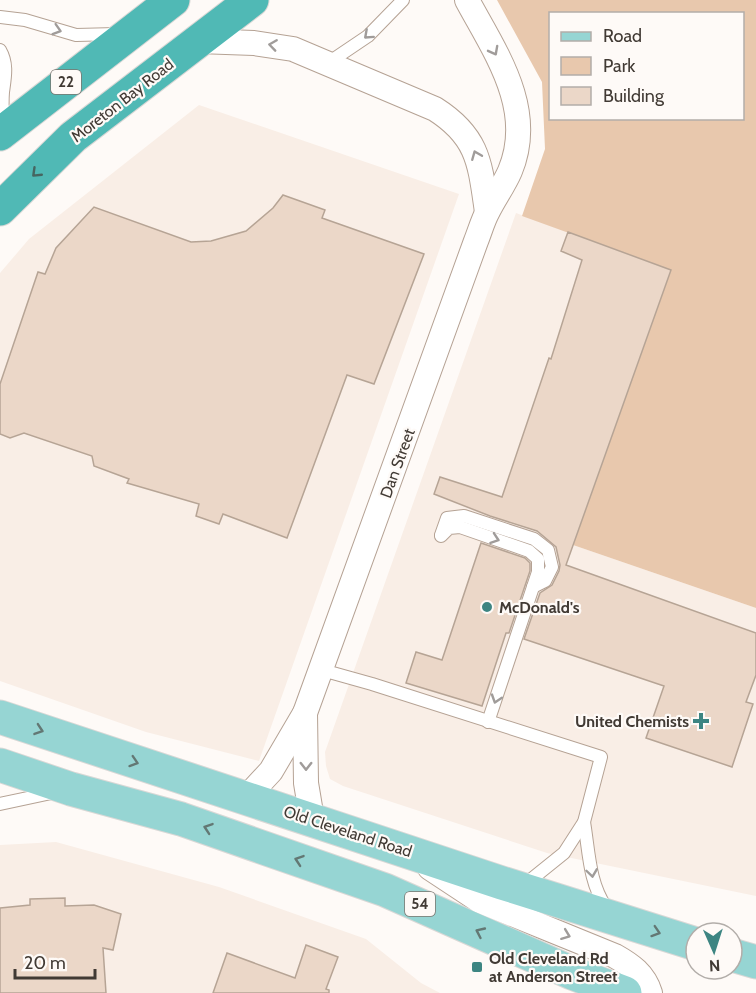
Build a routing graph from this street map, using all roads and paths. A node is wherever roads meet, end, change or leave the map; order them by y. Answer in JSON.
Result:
{"nodes":[{"id":1,"x":173,"y":0,"type":"edge"},
{"id":2,"x":252,"y":0,"type":"edge"},
{"id":3,"x":403,"y":0,"type":"edge"},
{"id":4,"x":467,"y":0,"type":"edge"},
{"id":5,"x":0,"y":17,"type":"edge"},
{"id":6,"x":130,"y":33,"type":"junction"},
{"id":7,"x":198,"y":40,"type":"junction"},
{"id":8,"x":0,"y":50,"type":"edge"},
{"id":9,"x":328,"y":63,"type":"junction"},
{"id":10,"x":2,"y":132,"type":"edge"},
{"id":11,"x":0,"y":209,"type":"edge"},
{"id":12,"x":488,"y":212,"type":"junction"},
{"id":13,"x":441,"y":536,"type":"dead end"},
{"id":14,"x":322,"y":670,"type":"junction"},
{"id":15,"x":305,"y":713,"type":"junction"},
{"id":16,"x":0,"y":717,"type":"edge"},
{"id":17,"x":488,"y":722,"type":"junction"},
{"id":18,"x":0,"y":765,"type":"edge"},
{"id":19,"x":71,"y":789,"type":"junction"},
{"id":20,"x":246,"y":798,"type":"junction"},
{"id":21,"x":0,"y":804,"type":"edge"},
{"id":22,"x":312,"y":819,"type":"junction"},
{"id":23,"x":584,"y":822,"type":"junction"},
{"id":24,"x":404,"y":850,"type":"junction"},
{"id":25,"x":520,"y":888,"type":"junction"},
{"id":26,"x":613,"y":918,"type":"junction"},
{"id":27,"x":684,"y":940,"type":"edge"},
{"id":28,"x":577,"y":983,"type":"edge"},
{"id":29,"x":625,"y":993,"type":"edge"},
{"id":30,"x":650,"y":993,"type":"edge"}],
"edges":[{"from":1,"to":6,"type":"highway","number":"22"},
{"from":2,"to":7,"type":"highway","name":"Moreton Bay Road"},
{"from":3,"to":9,"type":"lane","one_way":true},
{"from":4,"to":12,"type":"street","name":"Dan Street","one_way":true},
{"from":5,"to":6,"type":"lane","one_way":true},
{"from":6,"to":10,"type":"highway","number":"22"},
{"from":9,"to":7,"type":"street","name":"Dan Street","one_way":true},
{"from":7,"to":11,"type":"highway","name":"Moreton Bay Road","one_way":true},
{"from":8,"to":10,"type":"lane"},
{"from":12,"to":9,"type":"street","name":"Dan Street","one_way":true},
{"from":12,"to":14,"type":"street","name":"Dan Street"},
{"from":13,"to":17,"type":"lane","one_way":true},
{"from":14,"to":15,"type":"street","name":"Dan Street"},
{"from":14,"to":17,"type":"lane"},
{"from":15,"to":20,"type":"street","name":"Dan Street"},
{"from":15,"to":22,"type":"street","name":"Dan Street","one_way":true},
{"from":16,"to":20,"type":"main road","name":"Old Cleveland Road","one_way":true},
{"from":17,"to":23,"type":"lane"},
{"from":18,"to":19,"type":"main road","number":"54"},
{"from":19,"to":21,"type":"lane"},
{"from":28,"to":19,"type":"main road","number":"54","one_way":true},
{"from":20,"to":22,"type":"main road","name":"Old Cleveland Road"},
{"from":22,"to":24,"type":"main road","name":"Old Cleveland Road"},
{"from":23,"to":25,"type":"lane"},
{"from":23,"to":26,"type":"lane","one_way":true},
{"from":24,"to":25,"type":"main road","name":"Old Cleveland Road"},
{"from":24,"to":30,"type":"street","one_way":true},
{"from":25,"to":26,"type":"main road","name":"Old Cleveland Road"},
{"from":26,"to":27,"type":"main road","name":"Old Cleveland Road","one_way":true},
{"from":28,"to":29,"type":"main road","number":"54"}]}
